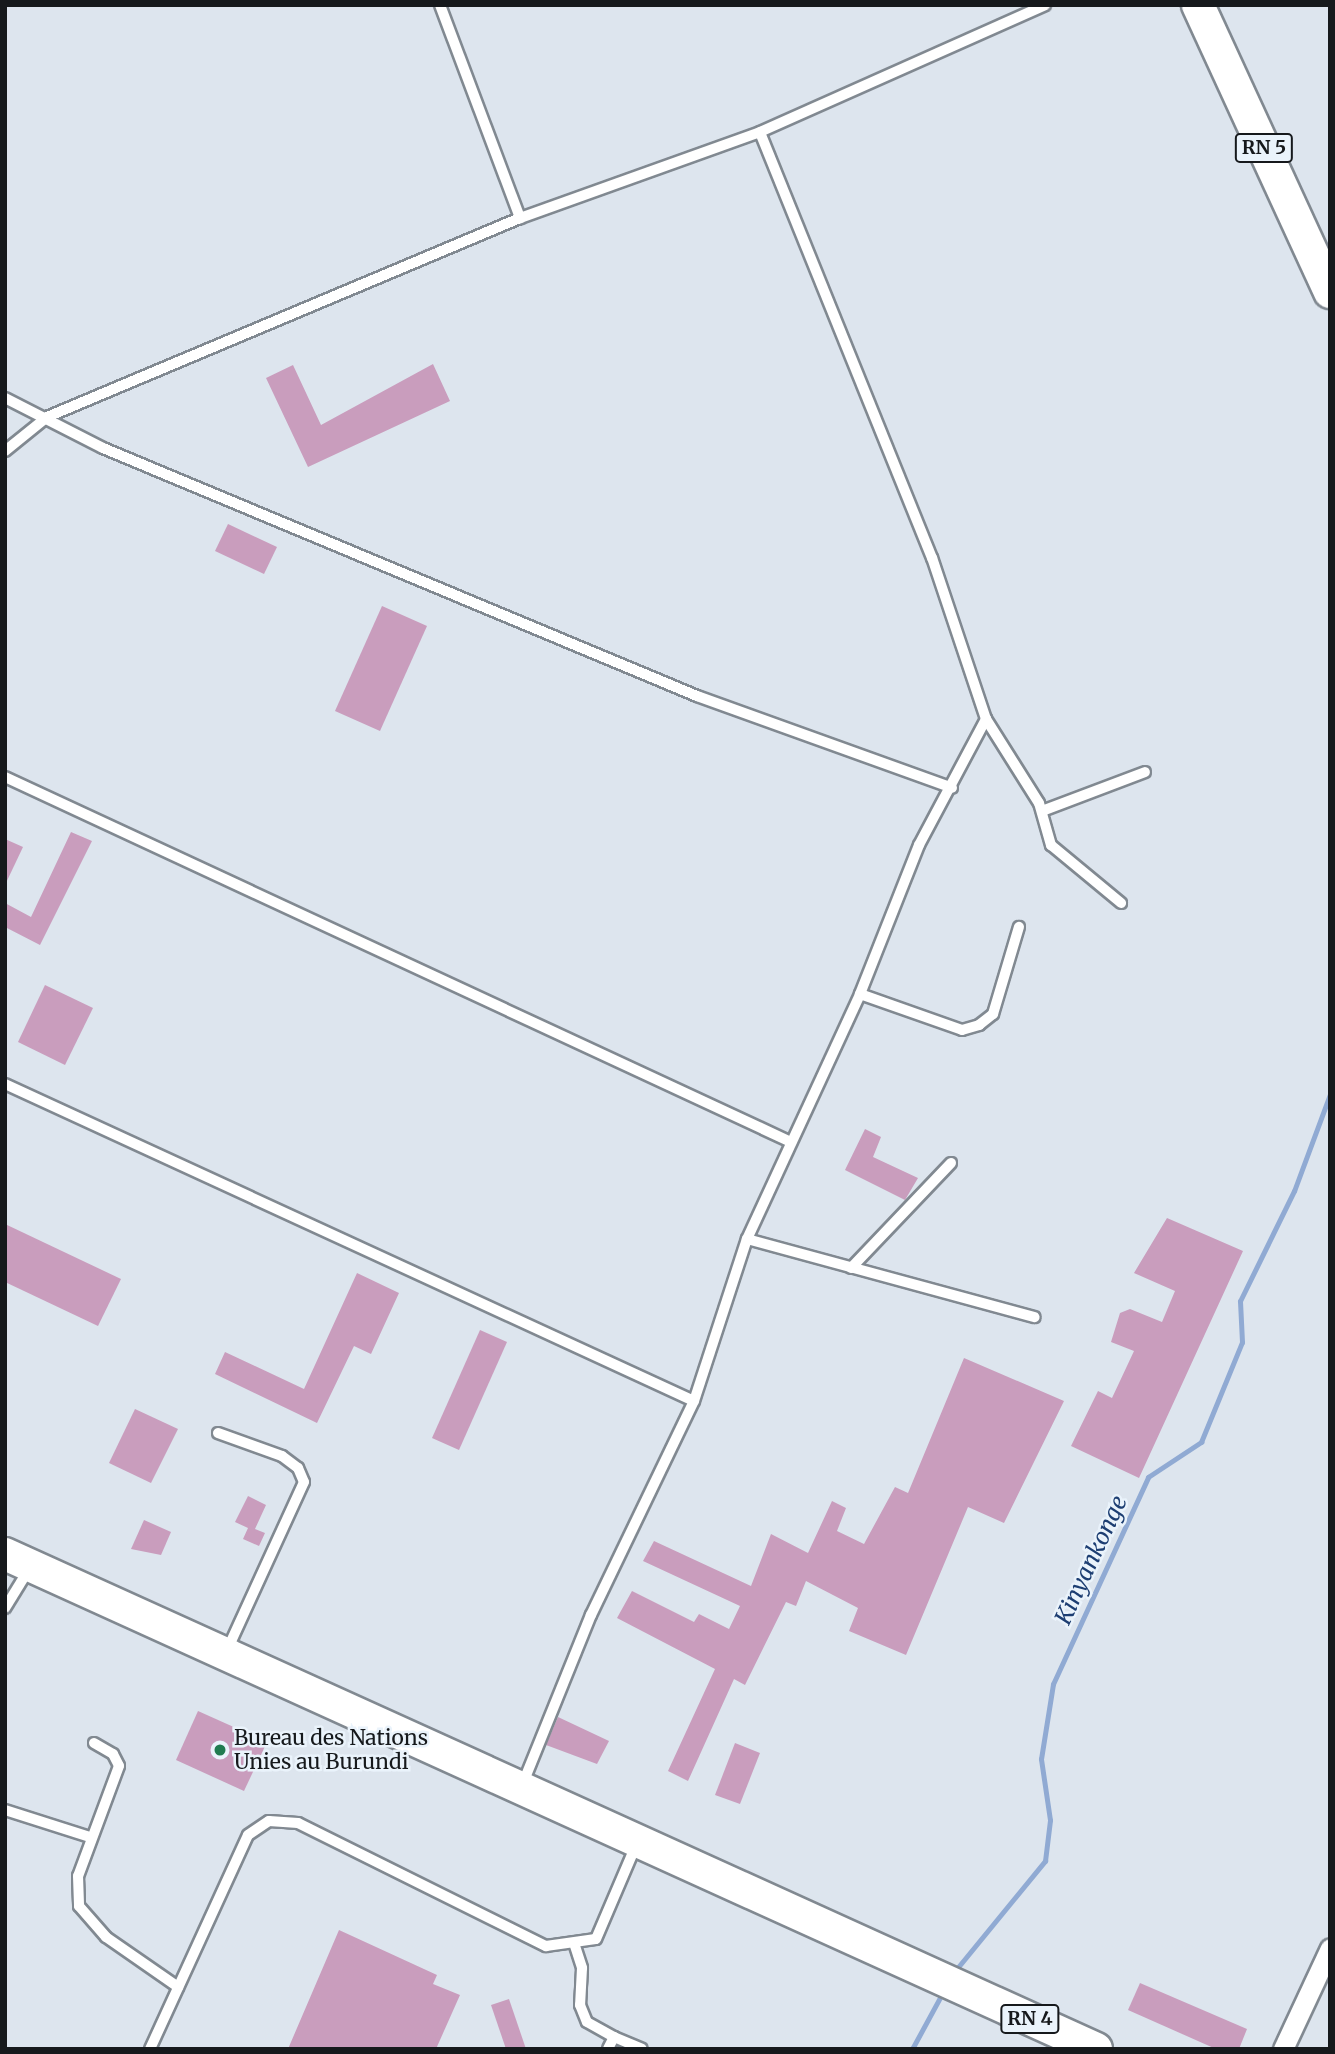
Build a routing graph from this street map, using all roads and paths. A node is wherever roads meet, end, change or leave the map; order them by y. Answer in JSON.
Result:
{"nodes":[{"id":1,"x":440,"y":5,"type":"edge"},
{"id":2,"x":1045,"y":5,"type":"edge"},
{"id":3,"x":1198,"y":5,"type":"edge"},
{"id":4,"x":1221,"y":5,"type":"edge"},
{"id":5,"x":760,"y":132,"type":"junction"},
{"id":6,"x":520,"y":218,"type":"junction"},
{"id":7,"x":1330,"y":243,"type":"edge"},
{"id":8,"x":1330,"y":292,"type":"edge"},
{"id":9,"x":5,"y":398,"type":"edge"},
{"id":10,"x":47,"y":417,"type":"junction"},
{"id":11,"x":5,"y":451,"type":"edge"},
{"id":12,"x":986,"y":719,"type":"junction"},
{"id":13,"x":1145,"y":772,"type":"dead end"},
{"id":14,"x":5,"y":777,"type":"edge"},
{"id":15,"x":952,"y":788,"type":"junction"},
{"id":16,"x":1042,"y":811,"type":"junction"},
{"id":17,"x":1121,"y":903,"type":"dead end"},
{"id":18,"x":1019,"y":927,"type":"dead end"},
{"id":19,"x":860,"y":994,"type":"junction"},
{"id":20,"x":5,"y":1084,"type":"edge"},
{"id":21,"x":791,"y":1142,"type":"junction"},
{"id":22,"x":951,"y":1163,"type":"dead end"},
{"id":23,"x":747,"y":1239,"type":"junction"},
{"id":24,"x":851,"y":1268,"type":"junction"},
{"id":25,"x":1035,"y":1317,"type":"dead end"},
{"id":26,"x":694,"y":1401,"type":"junction"},
{"id":27,"x":218,"y":1433,"type":"dead end"},
{"id":28,"x":18,"y":1560,"type":"edge"},
{"id":29,"x":5,"y":1608,"type":"edge"},
{"id":30,"x":226,"y":1653,"type":"junction"},
{"id":31,"x":94,"y":1743,"type":"dead end"},
{"id":32,"x":521,"y":1787,"type":"junction"},
{"id":33,"x":5,"y":1810,"type":"edge"},
{"id":34,"x":90,"y":1837,"type":"junction"},
{"id":35,"x":637,"y":1842,"type":"junction"},
{"id":36,"x":575,"y":1946,"type":"junction"},
{"id":37,"x":1330,"y":1948,"type":"edge"},
{"id":38,"x":178,"y":1987,"type":"junction"},
{"id":39,"x":614,"y":2037,"type":"junction"},
{"id":40,"x":150,"y":2049,"type":"edge"},
{"id":41,"x":608,"y":2049,"type":"edge"},
{"id":42,"x":642,"y":2049,"type":"edge"},
{"id":43,"x":1096,"y":2049,"type":"edge"},
{"id":44,"x":1283,"y":2049,"type":"edge"}],
"edges":[{"from":1,"to":6,"type":"lane"},
{"from":2,"to":5,"type":"lane"},
{"from":3,"to":8,"type":"main road","number":"RN 5"},
{"from":4,"to":7,"type":"main road","number":"RN 5"},
{"from":5,"to":6,"type":"lane"},
{"from":5,"to":12,"type":"lane"},
{"from":6,"to":10,"type":"lane"},
{"from":9,"to":10,"type":"lane"},
{"from":10,"to":11,"type":"lane"},
{"from":10,"to":15,"type":"lane"},
{"from":12,"to":15,"type":"lane"},
{"from":12,"to":16,"type":"lane"},
{"from":13,"to":16,"type":"lane"},
{"from":14,"to":21,"type":"lane"},
{"from":15,"to":19,"type":"lane"},
{"from":16,"to":17,"type":"lane"},
{"from":18,"to":19,"type":"lane"},
{"from":19,"to":21,"type":"lane"},
{"from":20,"to":26,"type":"lane"},
{"from":21,"to":23,"type":"lane"},
{"from":22,"to":24,"type":"lane"},
{"from":23,"to":24,"type":"lane"},
{"from":23,"to":26,"type":"lane"},
{"from":24,"to":25,"type":"lane"},
{"from":26,"to":32,"type":"lane"},
{"from":27,"to":30,"type":"lane"},
{"from":28,"to":29,"type":"lane"},
{"from":28,"to":30,"type":"main road","number":"RN 4"},
{"from":30,"to":32,"type":"main road","number":"RN 4"},
{"from":31,"to":34,"type":"lane"},
{"from":32,"to":35,"type":"main road","number":"RN 4"},
{"from":33,"to":34,"type":"lane"},
{"from":34,"to":38,"type":"lane"},
{"from":35,"to":36,"type":"lane"},
{"from":35,"to":43,"type":"main road","number":"RN 4"},
{"from":36,"to":38,"type":"lane"},
{"from":36,"to":39,"type":"lane"},
{"from":37,"to":44,"type":"street"},
{"from":38,"to":40,"type":"lane"},
{"from":39,"to":41,"type":"lane"},
{"from":39,"to":42,"type":"lane"}]}
